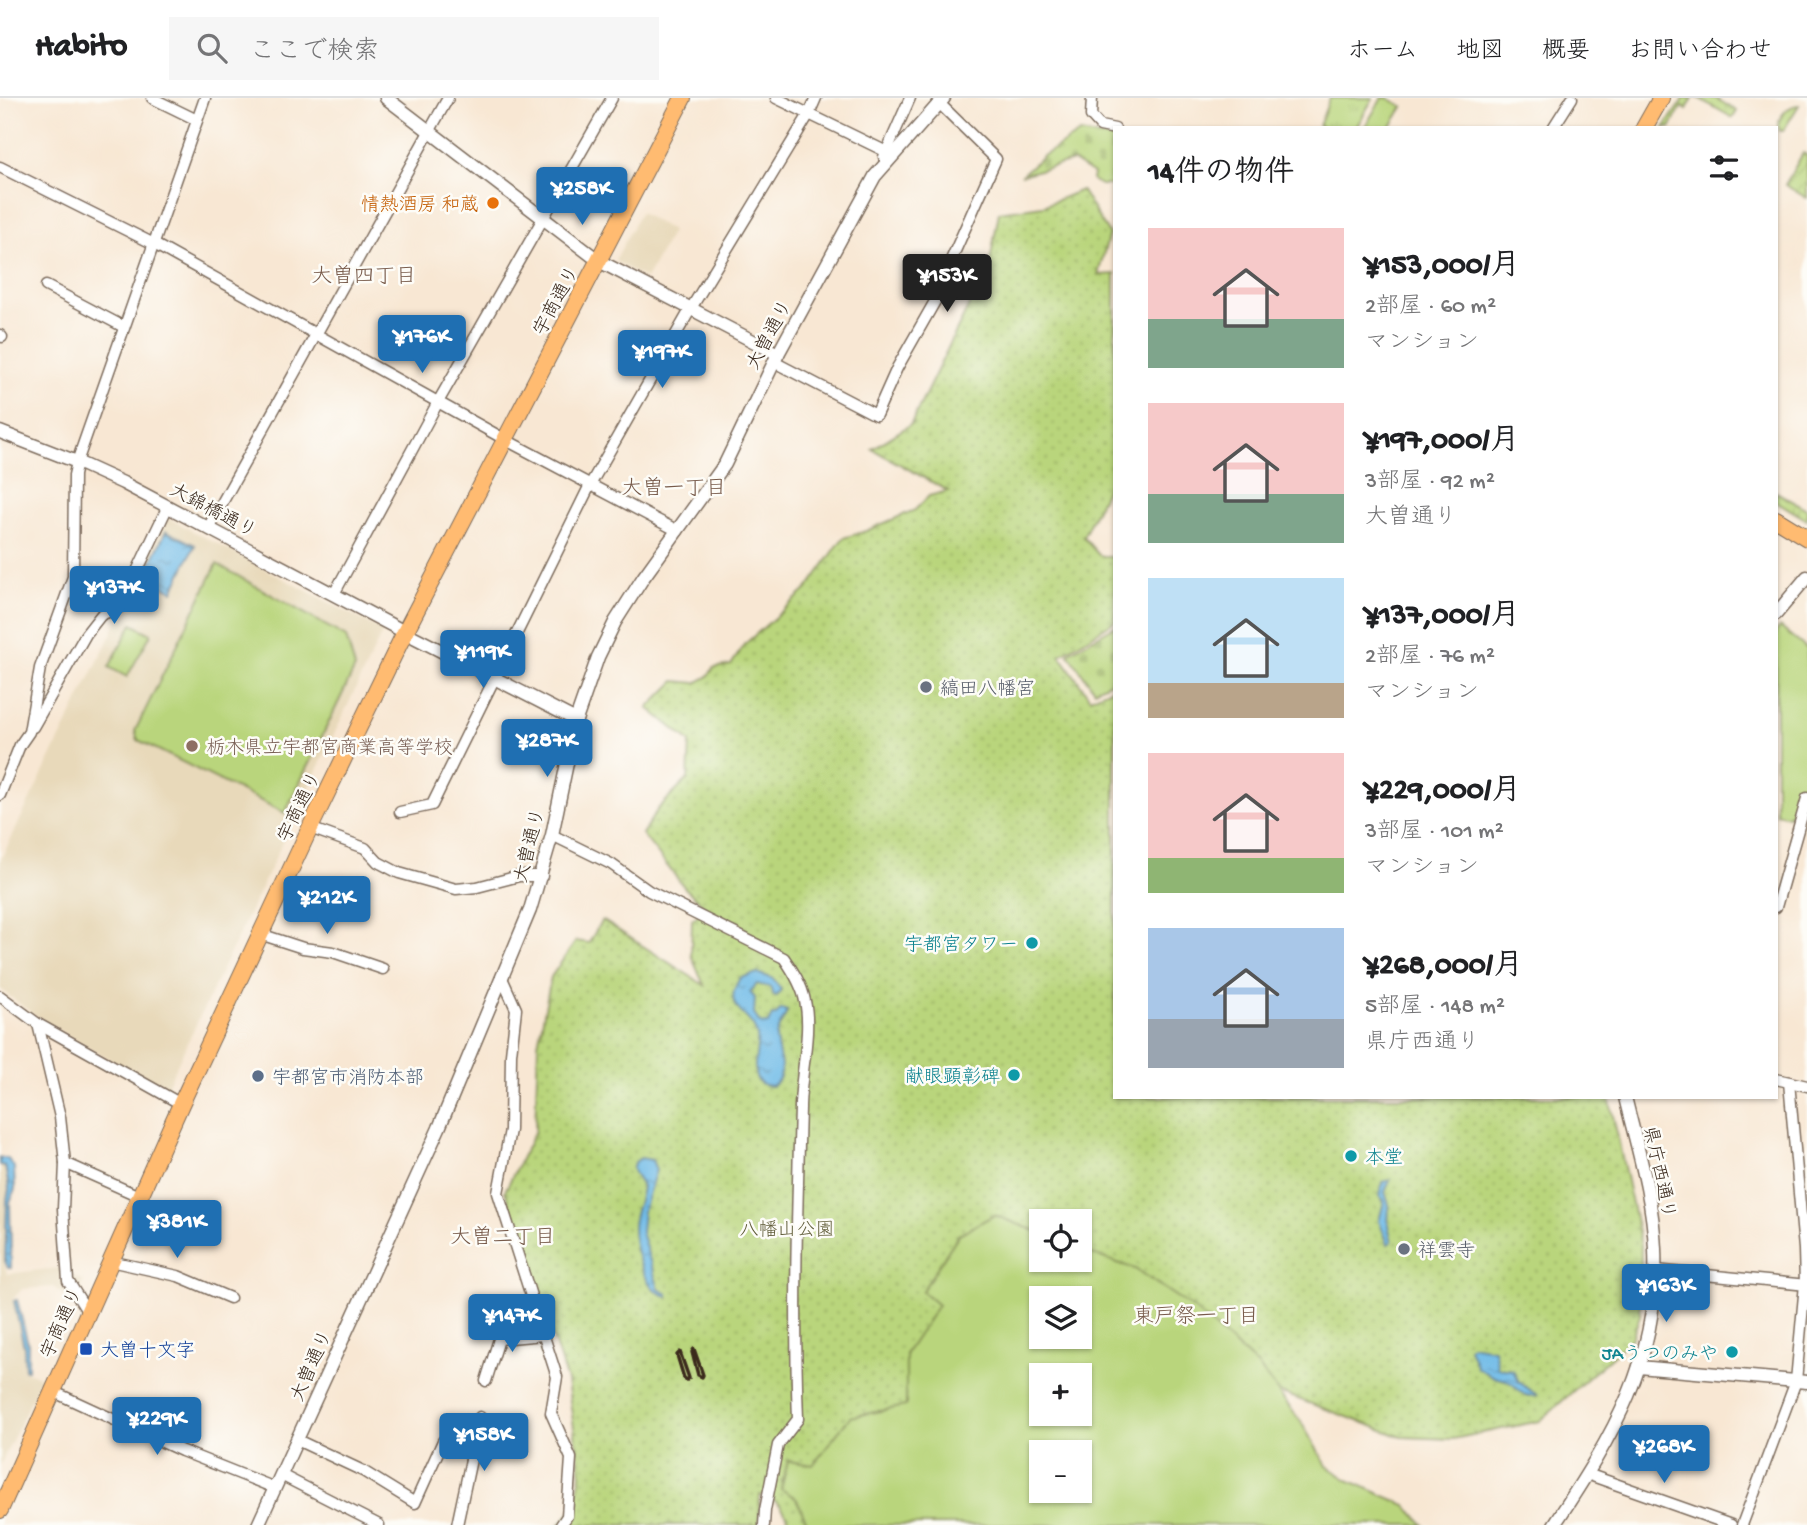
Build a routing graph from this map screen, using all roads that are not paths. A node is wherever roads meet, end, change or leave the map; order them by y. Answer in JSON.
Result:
{"nodes":[{"id":1,"x":152,"y":98,"type":"edge"},
{"id":2,"x":205,"y":98,"type":"edge"},
{"id":3,"x":386,"y":98,"type":"edge"},
{"id":4,"x":448,"y":98,"type":"edge"},
{"id":5,"x":612,"y":98,"type":"edge"},
{"id":6,"x":683,"y":98,"type":"edge"},
{"id":7,"x":776,"y":98,"type":"edge"},
{"id":8,"x":816,"y":98,"type":"edge"},
{"id":9,"x":910,"y":98,"type":"edge"},
{"id":10,"x":1092,"y":98,"type":"edge"},
{"id":11,"x":1572,"y":98,"type":"edge"},
{"id":12,"x":1661,"y":98,"type":"edge"},
{"id":13,"x":942,"y":101,"type":"edge"},
{"id":14,"x":809,"y":114,"type":"junction"},
{"id":15,"x":197,"y":121,"type":"junction"},
{"id":16,"x":1554,"y":126,"type":"edge"},
{"id":17,"x":1645,"y":126,"type":"edge"},
{"id":18,"x":1113,"y":129,"type":"edge"},
{"id":19,"x":429,"y":133,"type":"junction"},
{"id":20,"x":887,"y":152,"type":"junction"},
{"id":21,"x":0,"y":167,"type":"edge"},
{"id":22,"x":875,"y":176,"type":"junction"},
{"id":23,"x":544,"y":219,"type":"junction"},
{"id":24,"x":153,"y":244,"type":"junction"},
{"id":25,"x":599,"y":261,"type":"junction"},
{"id":26,"x":46,"y":286,"type":"dead end"},
{"id":27,"x":690,"y":310,"type":"junction"},
{"id":28,"x":124,"y":327,"type":"junction"},
{"id":29,"x":317,"y":335,"type":"junction"},
{"id":30,"x":776,"y":358,"type":"junction"},
{"id":31,"x":438,"y":402,"type":"junction"},
{"id":32,"x":0,"y":432,"type":"edge"},
{"id":33,"x":506,"y":440,"type":"junction"},
{"id":34,"x":77,"y":461,"type":"junction"},
{"id":35,"x":590,"y":485,"type":"junction"},
{"id":36,"x":168,"y":506,"type":"junction"},
{"id":37,"x":1778,"y":523,"type":"edge"},
{"id":38,"x":208,"y":528,"type":"junction"},
{"id":39,"x":678,"y":531,"type":"junction"},
{"id":40,"x":1807,"y":538,"type":"edge"},
{"id":41,"x":1807,"y":577,"type":"edge"},
{"id":42,"x":334,"y":594,"type":"junction"},
{"id":43,"x":1778,"y":612,"type":"edge"},
{"id":44,"x":405,"y":632,"type":"junction"},
{"id":45,"x":494,"y":677,"type":"junction"},
{"id":46,"x":576,"y":720,"type":"junction"},
{"id":47,"x":29,"y":732,"type":"junction"},
{"id":48,"x":0,"y":795,"type":"edge"},
{"id":49,"x":1807,"y":798,"type":"edge"},
{"id":50,"x":400,"y":812,"type":"dead end"},
{"id":51,"x":310,"y":828,"type":"junction"},
{"id":52,"x":552,"y":835,"type":"junction"},
{"id":53,"x":542,"y":876,"type":"junction"},
{"id":54,"x":1778,"y":900,"type":"edge"},
{"id":55,"x":260,"y":934,"type":"junction"},
{"id":56,"x":383,"y":969,"type":"dead end"},
{"id":57,"x":502,"y":978,"type":"junction"},
{"id":58,"x":0,"y":996,"type":"edge"},
{"id":59,"x":38,"y":1024,"type":"junction"},
{"id":60,"x":1778,"y":1079,"type":"edge"},
{"id":61,"x":1789,"y":1082,"type":"junction"},
{"id":62,"x":1807,"y":1086,"type":"edge"},
{"id":63,"x":1625,"y":1099,"type":"edge"},
{"id":64,"x":181,"y":1104,"type":"junction"},
{"id":65,"x":65,"y":1163,"type":"junction"},
{"id":66,"x":139,"y":1196,"type":"junction"},
{"id":67,"x":110,"y":1261,"type":"junction"},
{"id":68,"x":1656,"y":1270,"type":"junction"},
{"id":69,"x":1806,"y":1284,"type":"edge"},
{"id":70,"x":230,"y":1298,"type":"dead end"},
{"id":71,"x":87,"y":1311,"type":"junction"},
{"id":72,"x":543,"y":1335,"type":"junction"},
{"id":73,"x":1639,"y":1367,"type":"junction"},
{"id":74,"x":486,"y":1381,"type":"dead end"},
{"id":75,"x":1801,"y":1382,"type":"edge"},
{"id":76,"x":52,"y":1391,"type":"junction"},
{"id":77,"x":480,"y":1417,"type":"dead end"},
{"id":78,"x":297,"y":1440,"type":"junction"},
{"id":79,"x":443,"y":1441,"type":"dead end"},
{"id":80,"x":1587,"y":1474,"type":"junction"},
{"id":81,"x":281,"y":1475,"type":"junction"},
{"id":82,"x":275,"y":1488,"type":"junction"},
{"id":83,"x":0,"y":1510,"type":"edge"},
{"id":84,"x":373,"y":1524,"type":"edge"},
{"id":85,"x":258,"y":1525,"type":"edge"},
{"id":86,"x":457,"y":1525,"type":"edge"},
{"id":87,"x":561,"y":1525,"type":"edge"},
{"id":88,"x":764,"y":1525,"type":"edge"},
{"id":89,"x":1554,"y":1525,"type":"edge"},
{"id":90,"x":1731,"y":1525,"type":"edge"},
{"id":91,"x":1742,"y":1525,"type":"edge"}],
"edges":[{"from":1,"to":15,"type":"street"},
{"from":2,"to":15,"type":"street"},
{"from":3,"to":19,"type":"street"},
{"from":4,"to":19,"type":"street"},
{"from":5,"to":23,"type":"street"},
{"from":6,"to":25,"type":"main road","name":"宇商通り"},
{"from":7,"to":14,"type":"street"},
{"from":8,"to":14,"type":"street"},
{"from":9,"to":20,"type":"street"},
{"from":10,"to":18,"type":"street"},
{"from":11,"to":16,"type":"street"},
{"from":12,"to":17,"type":"main road"},
{"from":13,"to":22,"type":"street","name":"大曽通り"},
{"from":13,"to":30,"type":"street"},
{"from":14,"to":20,"type":"street"},
{"from":14,"to":27,"type":"street"},
{"from":15,"to":24,"type":"street"},
{"from":19,"to":23,"type":"street"},
{"from":19,"to":29,"type":"street"},
{"from":20,"to":22,"type":"street"},
{"from":21,"to":24,"type":"street"},
{"from":22,"to":30,"type":"street","name":"大曽通り"},
{"from":23,"to":25,"type":"street"},
{"from":23,"to":31,"type":"street"},
{"from":24,"to":28,"type":"street"},
{"from":24,"to":29,"type":"street"},
{"from":25,"to":27,"type":"street"},
{"from":25,"to":33,"type":"main road","name":"宇商通り"},
{"from":26,"to":28,"type":"street"},
{"from":27,"to":30,"type":"street"},
{"from":27,"to":35,"type":"street"},
{"from":28,"to":34,"type":"street"},
{"from":29,"to":31,"type":"street"},
{"from":29,"to":38,"type":"street"},
{"from":30,"to":39,"type":"street","name":"大曽通り"},
{"from":31,"to":33,"type":"street"},
{"from":31,"to":42,"type":"street"},
{"from":32,"to":34,"type":"street","name":"大錦橋通り"},
{"from":33,"to":35,"type":"street"},
{"from":33,"to":44,"type":"main road","name":"宇商通り"},
{"from":34,"to":36,"type":"street","name":"大錦橋通り"},
{"from":34,"to":47,"type":"street"},
{"from":35,"to":39,"type":"street"},
{"from":35,"to":45,"type":"street"},
{"from":36,"to":38,"type":"street","name":"大錦橋通り"},
{"from":36,"to":47,"type":"street"},
{"from":37,"to":40,"type":"main road"},
{"from":38,"to":42,"type":"street","name":"大錦橋通り"},
{"from":39,"to":46,"type":"street","name":"大曽通り"},
{"from":41,"to":43,"type":"street"},
{"from":42,"to":44,"type":"street","name":"大錦橋通り"},
{"from":44,"to":45,"type":"street","name":"大錦橋通り"},
{"from":44,"to":51,"type":"main road","name":"宇商通り"},
{"from":45,"to":46,"type":"street","name":"大錦橋通り"},
{"from":45,"to":50,"type":"street"},
{"from":46,"to":52,"type":"street","name":"大曽通り"},
{"from":47,"to":48,"type":"street"},
{"from":49,"to":54,"type":"street"},
{"from":51,"to":53,"type":"street"},
{"from":51,"to":55,"type":"main road","name":"宇商通り"},
{"from":52,"to":53,"type":"street","name":"大曽通り"},
{"from":52,"to":88,"type":"street"},
{"from":53,"to":57,"type":"street","name":"大曽通り"},
{"from":55,"to":56,"type":"street"},
{"from":55,"to":64,"type":"main road","name":"宇商通り"},
{"from":57,"to":72,"type":"street"},
{"from":57,"to":78,"type":"street","name":"大曽通り"},
{"from":58,"to":59,"type":"street"},
{"from":59,"to":64,"type":"street"},
{"from":59,"to":65,"type":"street"},
{"from":60,"to":61,"type":"street"},
{"from":61,"to":62,"type":"street"},
{"from":61,"to":69,"type":"street"},
{"from":63,"to":68,"type":"street","name":"県庁西通り"},
{"from":64,"to":66,"type":"main road","name":"宇商通り"},
{"from":65,"to":66,"type":"street"},
{"from":65,"to":71,"type":"street"},
{"from":66,"to":67,"type":"main road","name":"宇商通り"},
{"from":67,"to":70,"type":"street"},
{"from":67,"to":71,"type":"main road","name":"宇商通り"},
{"from":68,"to":69,"type":"street"},
{"from":68,"to":73,"type":"street","name":"県庁西通り"},
{"from":69,"to":75,"type":"street"},
{"from":71,"to":76,"type":"main road","name":"宇商通り"},
{"from":72,"to":74,"type":"street"},
{"from":72,"to":87,"type":"street"},
{"from":73,"to":75,"type":"street"},
{"from":73,"to":80,"type":"street","name":"県庁西通り"},
{"from":75,"to":91,"type":"street"},
{"from":76,"to":82,"type":"street"},
{"from":76,"to":83,"type":"main road","name":"宇商通り"},
{"from":77,"to":86,"type":"street"},
{"from":78,"to":79,"type":"street"},
{"from":78,"to":81,"type":"street","name":"大曽通り"},
{"from":80,"to":89,"type":"street","name":"県庁西通り"},
{"from":80,"to":90,"type":"street"},
{"from":81,"to":82,"type":"street","name":"大曽通り"},
{"from":81,"to":84,"type":"street"},
{"from":82,"to":85,"type":"street","name":"大曽通り"}]}
